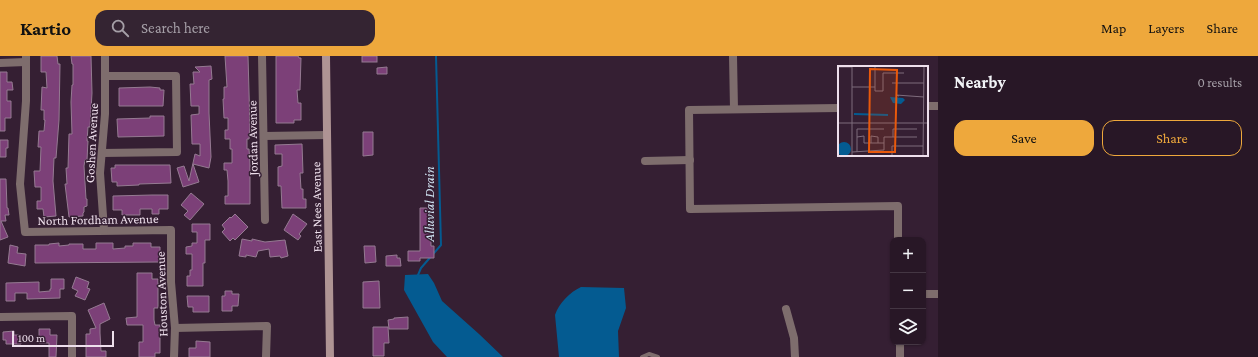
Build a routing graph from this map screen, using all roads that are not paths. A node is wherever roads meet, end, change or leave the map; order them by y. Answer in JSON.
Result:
{"nodes":[{"id":1,"x":105,"y":56,"type":"edge"},
{"id":2,"x":262,"y":56,"type":"edge"},
{"id":3,"x":326,"y":56,"type":"edge"},
{"id":4,"x":733,"y":56,"type":"edge"},
{"id":5,"x":26,"y":59,"type":"edge"},
{"id":6,"x":0,"y":63,"type":"edge"},
{"id":7,"x":106,"y":76,"type":"junction"},
{"id":8,"x":838,"y":108,"type":"edge"},
{"id":9,"x":734,"y":109,"type":"junction"},
{"id":10,"x":327,"y":135,"type":"junction"},
{"id":11,"x":264,"y":136,"type":"junction"},
{"id":12,"x":102,"y":153,"type":"junction"},
{"id":13,"x":690,"y":160,"type":"junction"},
{"id":14,"x":645,"y":161,"type":"dead end"},
{"id":15,"x":266,"y":220,"type":"dead end"},
{"id":16,"x":104,"y":230,"type":"junction"},
{"id":17,"x":171,"y":230,"type":"joint"},
{"id":18,"x":898,"y":237,"type":"edge"},
{"id":19,"x":926,"y":294,"type":"edge"},
{"id":20,"x":938,"y":294,"type":"edge"},
{"id":21,"x":786,"y":309,"type":"dead end"},
{"id":22,"x":0,"y":317,"type":"edge"},
{"id":23,"x":175,"y":328,"type":"junction"},
{"id":24,"x":900,"y":345,"type":"edge"},
{"id":25,"x":72,"y":357,"type":"edge"},
{"id":26,"x":174,"y":357,"type":"edge"},
{"id":27,"x":266,"y":357,"type":"edge"},
{"id":28,"x":330,"y":357,"type":"edge"},
{"id":29,"x":642,"y":357,"type":"edge"},
{"id":30,"x":658,"y":357,"type":"edge"},
{"id":31,"x":795,"y":357,"type":"edge"},
{"id":32,"x":900,"y":357,"type":"edge"}],
"edges":[{"from":1,"to":7,"type":"street","name":"Goshen Avenue"},
{"from":2,"to":11,"type":"street","name":"Jordan Avenue"},
{"from":3,"to":10,"type":"main road","name":"East Nees Avenue"},
{"from":4,"to":9,"type":"street"},
{"from":5,"to":6,"type":"street"},
{"from":5,"to":16,"type":"street","name":"North Fordham Avenue"},
{"from":7,"to":12,"type":"street","name":"Goshen Avenue"},
{"from":7,"to":12,"type":"street"},
{"from":8,"to":9,"type":"street"},
{"from":9,"to":13,"type":"street"},
{"from":10,"to":11,"type":"street"},
{"from":10,"to":28,"type":"main road","name":"East Nees Avenue"},
{"from":11,"to":15,"type":"street","name":"Jordan Avenue"},
{"from":12,"to":16,"type":"street","name":"Goshen Avenue"},
{"from":13,"to":14,"type":"street"},
{"from":13,"to":18,"type":"street"},
{"from":16,"to":17,"type":"street","name":"North Fordham Avenue"},
{"from":17,"to":23,"type":"street","name":"Houston Avenue"},
{"from":19,"to":20,"type":"street"},
{"from":21,"to":31,"type":"street"},
{"from":22,"to":25,"type":"street"},
{"from":23,"to":26,"type":"street","name":"Houston Avenue"},
{"from":23,"to":27,"type":"street"},
{"from":24,"to":32,"type":"street"},
{"from":29,"to":30,"type":"lane"}]}
